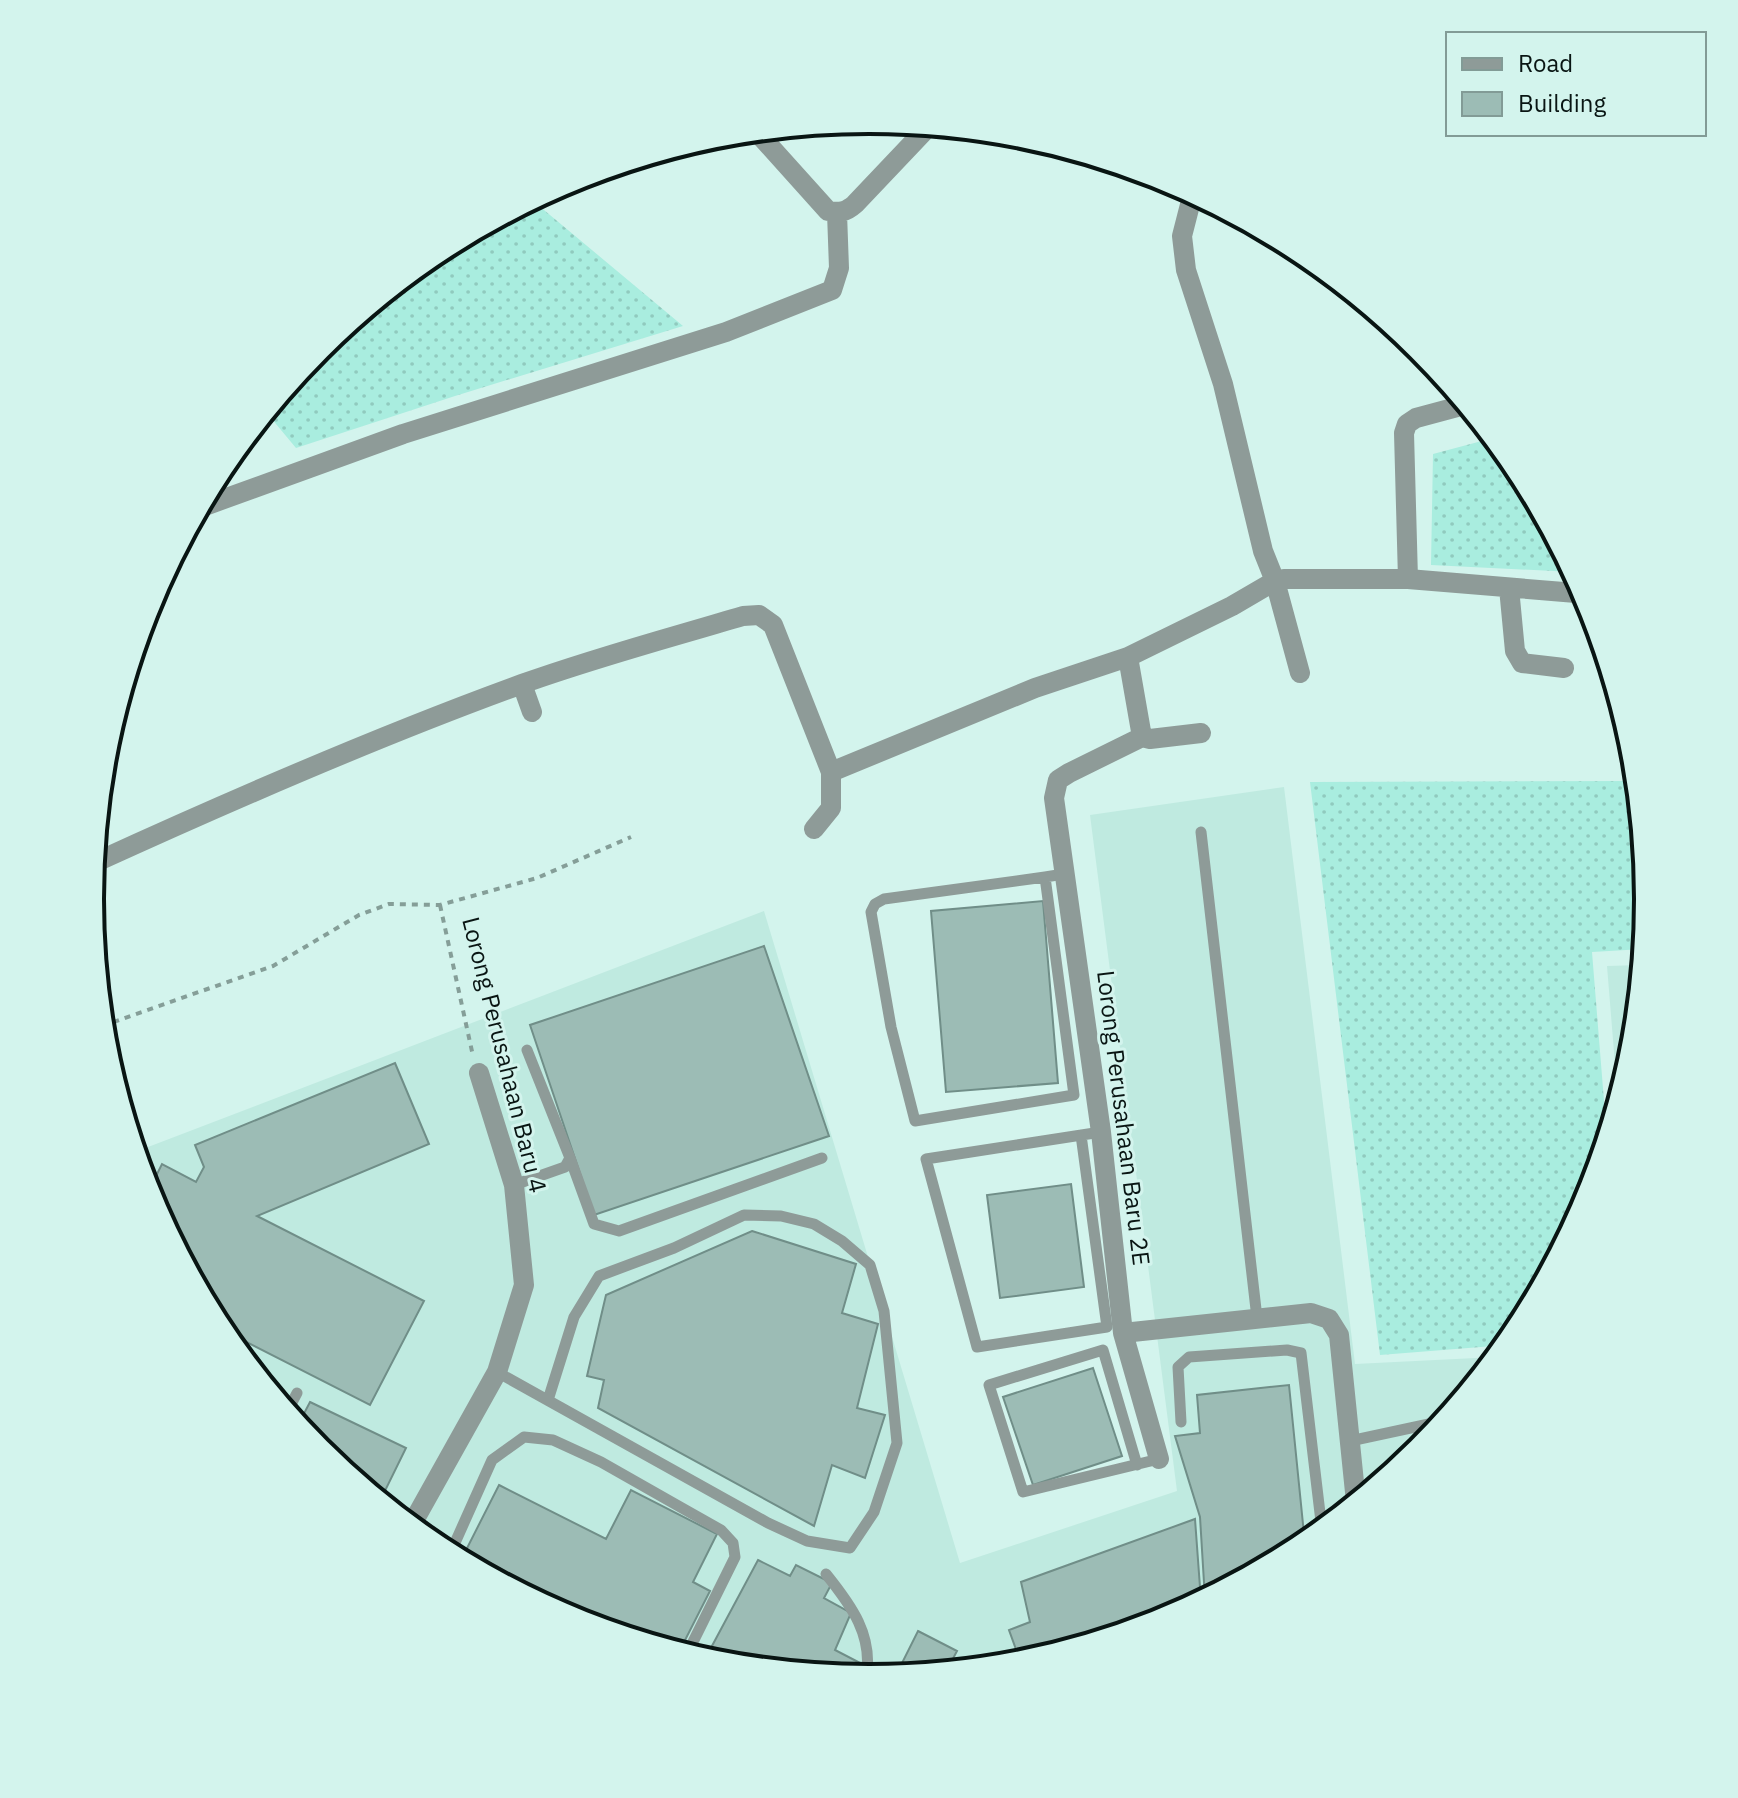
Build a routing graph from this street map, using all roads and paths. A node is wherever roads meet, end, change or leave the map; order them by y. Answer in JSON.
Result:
{"nodes":[{"id":1,"x":919,"y":136,"type":"edge"},
{"id":2,"x":766,"y":142,"type":"edge"},
{"id":3,"x":1190,"y":205,"type":"edge"},
{"id":4,"x":837,"y":213,"type":"junction"},
{"id":5,"x":1455,"y":408,"type":"edge"},
{"id":6,"x":215,"y":502,"type":"edge"},
{"id":7,"x":1408,"y":579,"type":"junction"},
{"id":8,"x":1275,"y":581,"type":"junction"},
{"id":9,"x":1509,"y":588,"type":"junction"},
{"id":10,"x":1570,"y":593,"type":"edge"},
{"id":11,"x":1128,"y":657,"type":"junction"},
{"id":12,"x":1564,"y":668,"type":"dead end"},
{"id":13,"x":1300,"y":673,"type":"dead end"},
{"id":14,"x":522,"y":684,"type":"junction"},
{"id":15,"x":532,"y":712,"type":"dead end"},
{"id":16,"x":1201,"y":733,"type":"dead end"},
{"id":17,"x":1142,"y":737,"type":"junction"},
{"id":18,"x":831,"y":772,"type":"junction"},
{"id":19,"x":814,"y":829,"type":"dead end"},
{"id":20,"x":1201,"y":832,"type":"dead end"},
{"id":21,"x":631,"y":837,"type":"dead end"},
{"id":22,"x":106,"y":858,"type":"edge"},
{"id":23,"x":1055,"y":875,"type":"junction"},
{"id":24,"x":440,"y":905,"type":"junction"},
{"id":25,"x":115,"y":1022,"type":"edge"},
{"id":26,"x":527,"y":1050,"type":"dead end"},
{"id":27,"x":479,"y":1073,"type":"joint"},
{"id":28,"x":1091,"y":1134,"type":"junction"},
{"id":29,"x":570,"y":1158,"type":"junction"},
{"id":30,"x":822,"y":1158,"type":"dead end"},
{"id":31,"x":514,"y":1185,"type":"junction"},
{"id":32,"x":1257,"y":1318,"type":"junction"},
{"id":33,"x":1123,"y":1333,"type":"junction"},
{"id":34,"x":497,"y":1372,"type":"junction"},
{"id":35,"x":297,"y":1393,"type":"dead end"},
{"id":36,"x":548,"y":1400,"type":"junction"},
{"id":37,"x":293,"y":1401,"type":"edge"},
{"id":38,"x":1181,"y":1422,"type":"dead end"},
{"id":39,"x":1424,"y":1425,"type":"edge"},
{"id":40,"x":1350,"y":1441,"type":"junction"},
{"id":41,"x":1159,"y":1459,"type":"joint"},
{"id":42,"x":1137,"y":1465,"type":"junction"},
{"id":43,"x":1355,"y":1489,"type":"edge"},
{"id":44,"x":417,"y":1516,"type":"edge"},
{"id":45,"x":1320,"y":1516,"type":"edge"},
{"id":46,"x":455,"y":1542,"type":"edge"},
{"id":47,"x":826,"y":1574,"type":"dead end"},
{"id":48,"x":693,"y":1643,"type":"edge"},
{"id":49,"x":866,"y":1664,"type":"edge"}],
"edges":[{"from":1,"to":4,"type":"street"},
{"from":2,"to":4,"type":"street"},
{"from":3,"to":8,"type":"street"},
{"from":4,"to":6,"type":"street"},
{"from":5,"to":7,"type":"street"},
{"from":7,"to":8,"type":"street"},
{"from":7,"to":9,"type":"street"},
{"from":8,"to":11,"type":"street"},
{"from":8,"to":13,"type":"street"},
{"from":9,"to":10,"type":"street"},
{"from":9,"to":12,"type":"street"},
{"from":11,"to":17,"type":"street"},
{"from":11,"to":18,"type":"street"},
{"from":14,"to":15,"type":"street"},
{"from":14,"to":18,"type":"street"},
{"from":14,"to":22,"type":"street"},
{"from":16,"to":17,"type":"street"},
{"from":17,"to":23,"type":"street","name":"Lorong Perusahaan Baru 2E"},
{"from":18,"to":19,"type":"street"},
{"from":20,"to":32,"type":"lane"},
{"from":21,"to":24,"type":"path"},
{"from":23,"to":23,"type":"lane"},
{"from":23,"to":28,"type":"street","name":"Lorong Perusahaan Baru 2E"},
{"from":24,"to":25,"type":"path"},
{"from":24,"to":27,"type":"path","name":"Lorong Perusahaan Baru 4"},
{"from":26,"to":29,"type":"lane"},
{"from":27,"to":31,"type":"street","name":"Lorong Perusahaan Baru 4"},
{"from":28,"to":28,"type":"lane"},
{"from":28,"to":33,"type":"street","name":"Lorong Perusahaan Baru 2E"},
{"from":29,"to":30,"type":"lane"},
{"from":29,"to":31,"type":"lane"},
{"from":31,"to":34,"type":"street","name":"Lorong Perusahaan Baru 4"},
{"from":32,"to":33,"type":"street"},
{"from":32,"to":40,"type":"street"},
{"from":33,"to":41,"type":"street","name":"Lorong Perusahaan Baru 2E"},
{"from":34,"to":36,"type":"lane"},
{"from":34,"to":44,"type":"street","name":"Lorong Perusahaan Baru 4"},
{"from":35,"to":37,"type":"lane"},
{"from":36,"to":36,"type":"lane"},
{"from":38,"to":45,"type":"lane"},
{"from":39,"to":40,"type":"lane"},
{"from":40,"to":43,"type":"street"},
{"from":41,"to":42,"type":"lane"},
{"from":42,"to":42,"type":"lane"},
{"from":46,"to":48,"type":"lane"},
{"from":47,"to":49,"type":"lane"}]}
